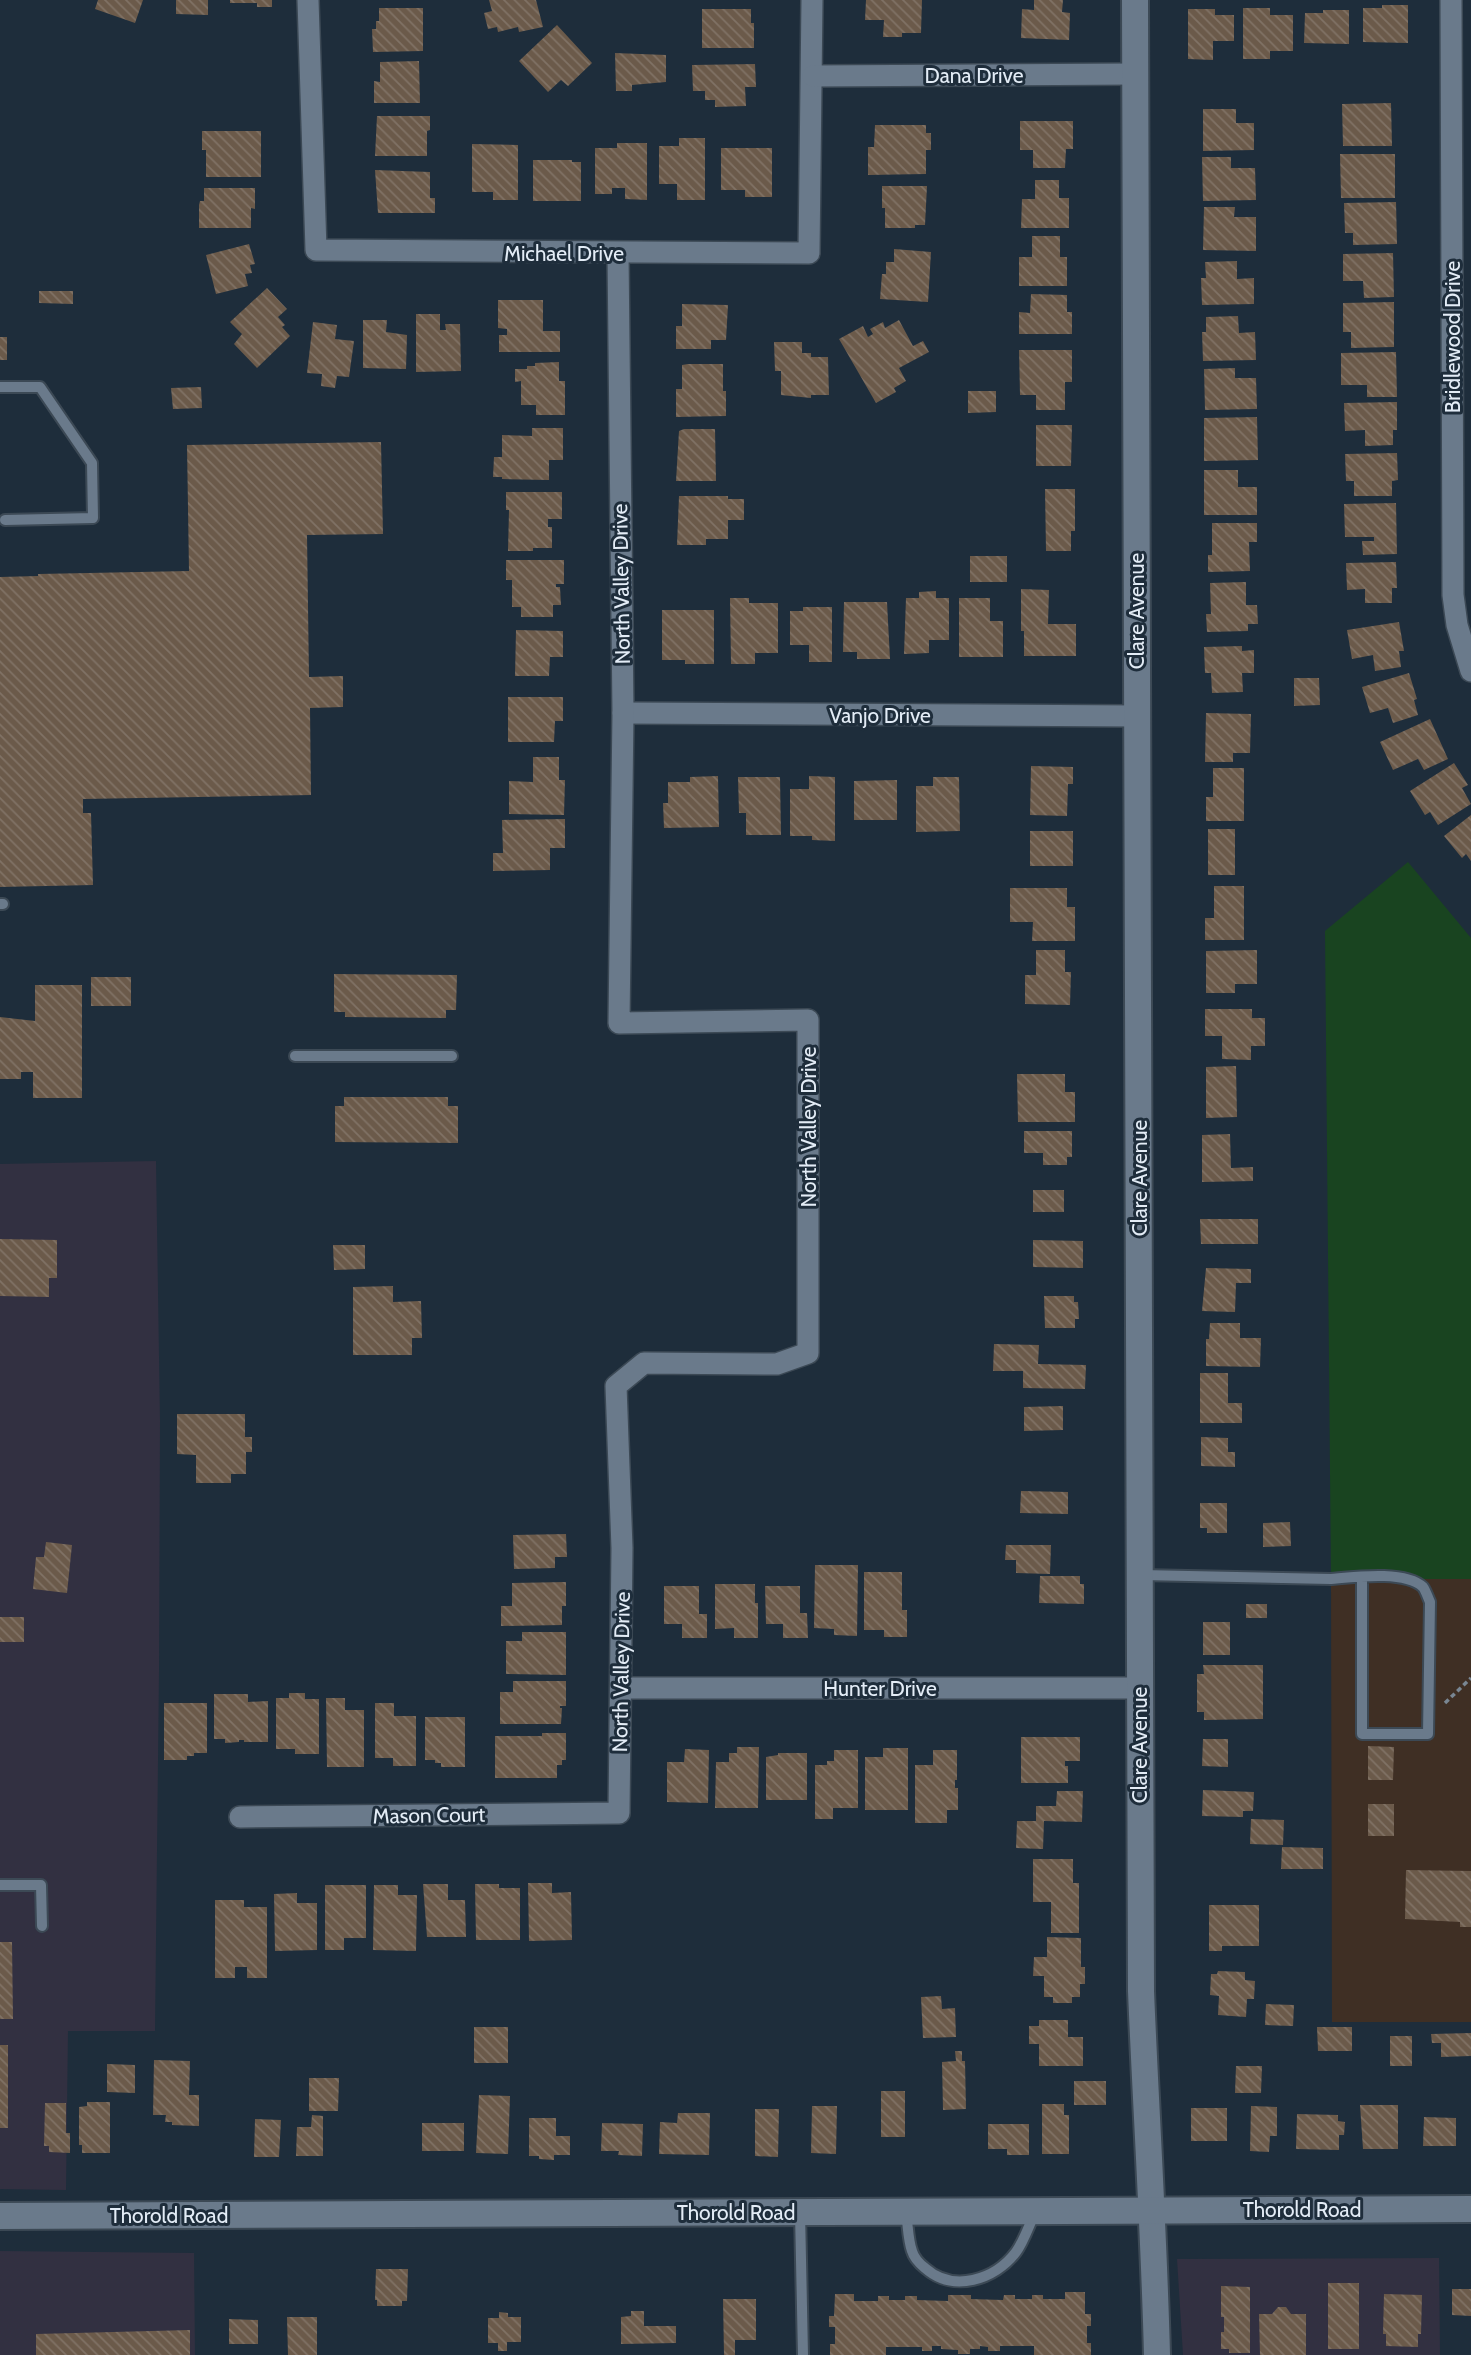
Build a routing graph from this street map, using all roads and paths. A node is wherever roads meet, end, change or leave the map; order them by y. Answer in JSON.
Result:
{"nodes":[{"id":1,"x":308,"y":0,"type":"edge"},
{"id":2,"x":812,"y":0,"type":"edge"},
{"id":3,"x":1135,"y":0,"type":"edge"},
{"id":4,"x":1451,"y":0,"type":"edge"},
{"id":5,"x":1135,"y":74,"type":"junction"},
{"id":6,"x":813,"y":76,"type":"junction"},
{"id":7,"x":618,"y":253,"type":"junction"},
{"id":8,"x":0,"y":387,"type":"edge"},
{"id":9,"x":1462,"y":410,"type":"edge"},
{"id":10,"x":2,"y":522,"type":"edge"},
{"id":11,"x":1471,"y":671,"type":"edge"},
{"id":12,"x":623,"y":713,"type":"junction"},
{"id":13,"x":1136,"y":716,"type":"junction"},
{"id":14,"x":295,"y":1056,"type":"dead end"},
{"id":15,"x":452,"y":1056,"type":"dead end"},
{"id":16,"x":1141,"y":1575,"type":"junction"},
{"id":17,"x":1362,"y":1577,"type":"junction"},
{"id":18,"x":1471,"y":1678,"type":"edge"},
{"id":19,"x":621,"y":1688,"type":"junction"},
{"id":20,"x":1139,"y":1688,"type":"junction"},
{"id":21,"x":1428,"y":1721,"type":"junction"},
{"id":22,"x":619,"y":1813,"type":"joint"},
{"id":23,"x":240,"y":1817,"type":"dead end"},
{"id":24,"x":0,"y":1885,"type":"edge"},
{"id":25,"x":42,"y":1926,"type":"dead end"},
{"id":26,"x":1152,"y":2209,"type":"junction"},
{"id":27,"x":1471,"y":2209,"type":"edge"},
{"id":28,"x":1037,"y":2210,"type":"junction"},
{"id":29,"x":906,"y":2211,"type":"junction"},
{"id":30,"x":800,"y":2212,"type":"junction"},
{"id":31,"x":0,"y":2216,"type":"edge"},
{"id":32,"x":803,"y":2355,"type":"edge"},
{"id":33,"x":1157,"y":2355,"type":"edge"}],
"edges":[{"from":1,"to":7,"type":"street","name":"Michael Drive"},
{"from":2,"to":6,"type":"street","name":"Michael Drive"},
{"from":3,"to":5,"type":"street","name":"Clare Avenue"},
{"from":4,"to":9,"type":"street","name":"Bridlewood Drive"},
{"from":5,"to":6,"type":"street","name":"Dana Drive"},
{"from":5,"to":13,"type":"street","name":"Clare Avenue"},
{"from":6,"to":7,"type":"street","name":"Michael Drive"},
{"from":7,"to":12,"type":"street","name":"North Valley Drive"},
{"from":8,"to":10,"type":"lane"},
{"from":9,"to":11,"type":"street","name":"Bridlewood Drive"},
{"from":12,"to":13,"type":"street","name":"Vanjo Drive"},
{"from":12,"to":19,"type":"street","name":"North Valley Drive"},
{"from":13,"to":16,"type":"street","name":"Clare Avenue"},
{"from":14,"to":15,"type":"lane"},
{"from":16,"to":17,"type":"lane"},
{"from":16,"to":20,"type":"street","name":"Clare Avenue"},
{"from":17,"to":21,"type":"lane"},
{"from":17,"to":21,"type":"lane"},
{"from":18,"to":21,"type":"path"},
{"from":19,"to":20,"type":"street","name":"Hunter Drive"},
{"from":19,"to":22,"type":"street","name":"North Valley Drive"},
{"from":20,"to":26,"type":"street","name":"Clare Avenue"},
{"from":22,"to":23,"type":"street","name":"Mason Court"},
{"from":24,"to":25,"type":"lane"},
{"from":26,"to":27,"type":"street","name":"Thorold Road"},
{"from":26,"to":28,"type":"street","name":"Thorold Road"},
{"from":26,"to":33,"type":"street","name":"Clare Avenue"},
{"from":28,"to":29,"type":"street","name":"Thorold Road"},
{"from":28,"to":29,"type":"lane"},
{"from":29,"to":30,"type":"street","name":"Thorold Road"},
{"from":30,"to":31,"type":"street","name":"Thorold Road"},
{"from":30,"to":32,"type":"lane"}]}
